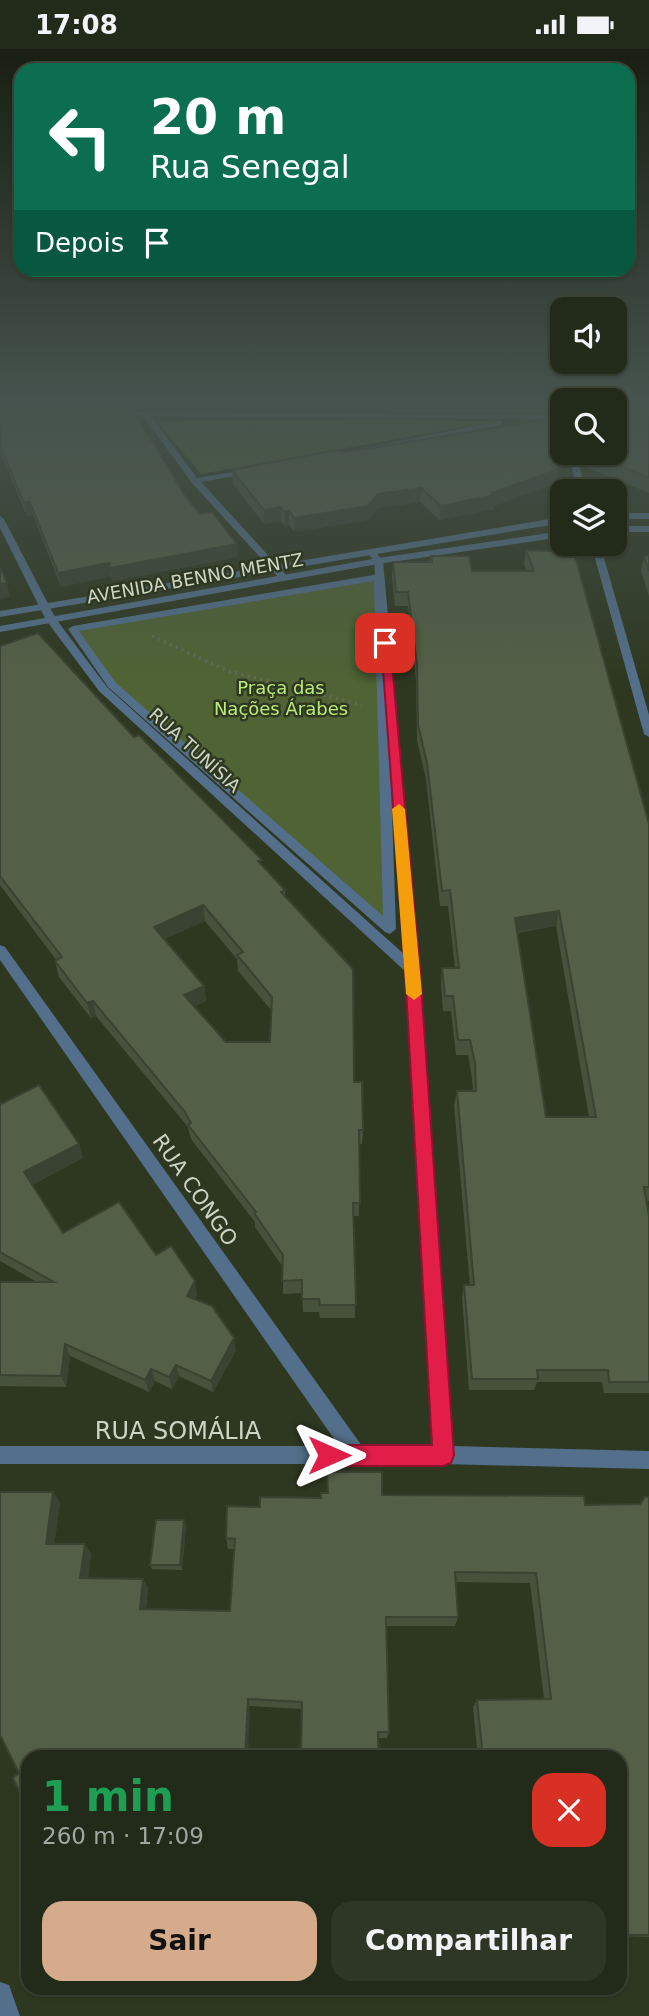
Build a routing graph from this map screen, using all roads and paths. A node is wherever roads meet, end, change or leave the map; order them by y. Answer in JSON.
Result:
{"nodes":[{"id":1,"x":209,"y":497,"type":"edge"},
{"id":2,"x":627,"y":516,"type":"edge"},
{"id":3,"x":649,"y":516,"type":"edge"},
{"id":4,"x":0,"y":519,"type":"edge"},
{"id":5,"x":550,"y":522,"type":"edge"},
{"id":6,"x":627,"y":529,"type":"edge"},
{"id":7,"x":649,"y":529,"type":"edge"},
{"id":8,"x":550,"y":535,"type":"edge"},
{"id":9,"x":374,"y":556,"type":"junction"},
{"id":10,"x":598,"y":556,"type":"edge"},
{"id":11,"x":274,"y":568,"type":"junction"},
{"id":12,"x":284,"y":578,"type":"junction"},
{"id":13,"x":43,"y":606,"type":"junction"},
{"id":14,"x":0,"y":614,"type":"edge"},
{"id":15,"x":51,"y":620,"type":"junction"},
{"id":16,"x":120,"y":621,"type":"junction"},
{"id":17,"x":0,"y":629,"type":"edge"},
{"id":18,"x":370,"y":707,"type":"dead end"},
{"id":19,"x":649,"y":734,"type":"edge"},
{"id":20,"x":0,"y":950,"type":"edge"},
{"id":21,"x":412,"y":970,"type":"junction"},
{"id":22,"x":0,"y":1455,"type":"edge"},
{"id":23,"x":357,"y":1455,"type":"junction"},
{"id":24,"x":443,"y":1455,"type":"junction"},
{"id":25,"x":649,"y":1460,"type":"edge"},
{"id":26,"x":0,"y":1994,"type":"edge"},
{"id":27,"x":8,"y":2016,"type":"edge"}],
"edges":[{"from":1,"to":11,"type":"street"},
{"from":2,"to":3,"type":"street"},
{"from":4,"to":13,"type":"street","name":"RUA TUNÍSIA"},
{"from":5,"to":9,"type":"street","name":"AVENIDA BENNO MENTZ"},
{"from":6,"to":7,"type":"street"},
{"from":8,"to":9,"type":"street","name":"AVENIDA BENNO MENTZ"},
{"from":9,"to":11,"type":"street","name":"AVENIDA BENNO MENTZ"},
{"from":9,"to":12,"type":"street","name":"AVENIDA BENNO MENTZ"},
{"from":9,"to":21,"type":"street"},
{"from":10,"to":19,"type":"street"},
{"from":11,"to":12,"type":"street"},
{"from":11,"to":13,"type":"street","name":"AVENIDA BENNO MENTZ"},
{"from":12,"to":15,"type":"street","name":"AVENIDA BENNO MENTZ"},
{"from":13,"to":14,"type":"street","name":"AVENIDA BENNO MENTZ"},
{"from":13,"to":15,"type":"street","name":"RUA TUNÍSIA"},
{"from":15,"to":17,"type":"street","name":"AVENIDA BENNO MENTZ"},
{"from":15,"to":21,"type":"street","name":"RUA TUNÍSIA"},
{"from":16,"to":16,"type":"street"},
{"from":16,"to":18,"type":"path"},
{"from":20,"to":23,"type":"street","name":"RUA CONGO"},
{"from":21,"to":24,"type":"street"},
{"from":22,"to":23,"type":"street","name":"RUA SOMÁLIA"},
{"from":23,"to":24,"type":"street","name":"RUA SOMÁLIA"},
{"from":24,"to":25,"type":"street","name":"RUA SOMÁLIA"},
{"from":26,"to":27,"type":"street"}]}
